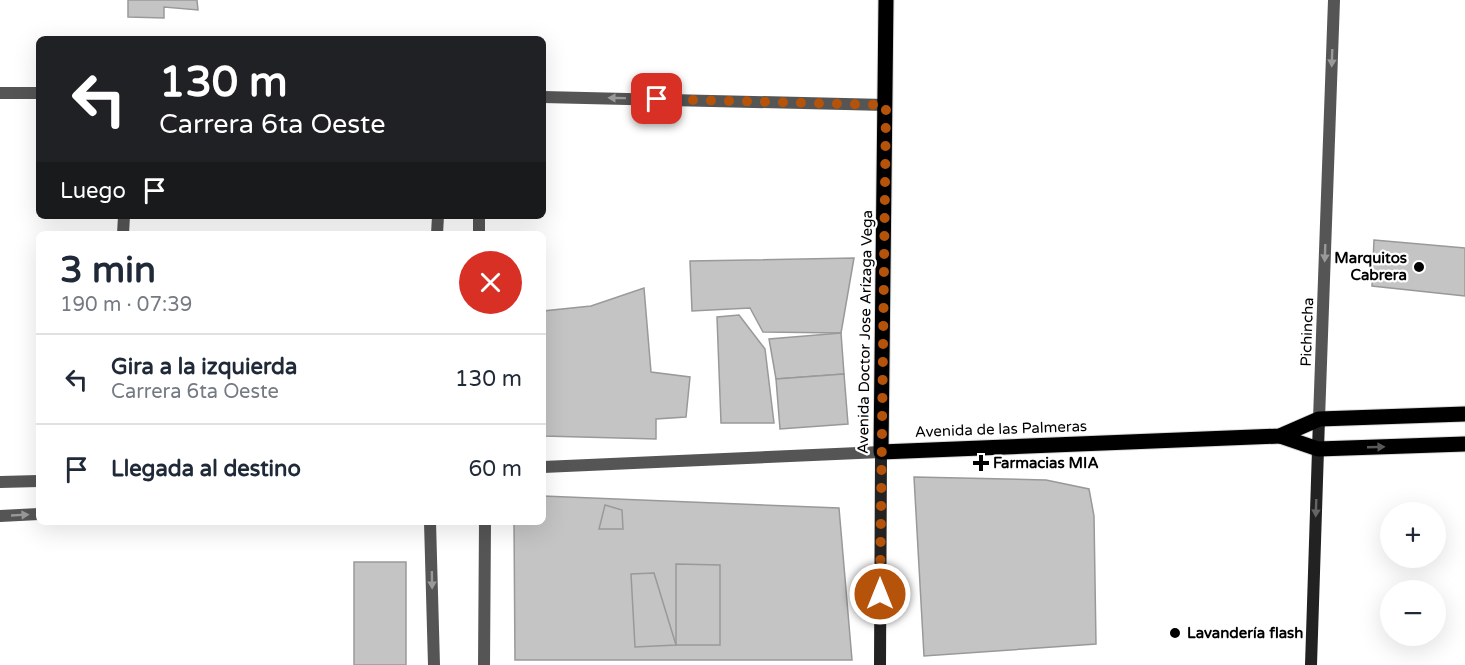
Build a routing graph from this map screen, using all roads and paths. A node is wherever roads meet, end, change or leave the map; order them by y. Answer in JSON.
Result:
{"nodes":[{"id":1,"x":886,"y":0,"type":"edge"},
{"id":2,"x":1334,"y":0,"type":"edge"},
{"id":3,"x":0,"y":93,"type":"edge"},
{"id":4,"x":36,"y":93,"type":"edge"},
{"id":5,"x":546,"y":97,"type":"edge"},
{"id":6,"x":886,"y":105,"type":"junction"},
{"id":7,"x":1465,"y":414,"type":"edge"},
{"id":8,"x":1319,"y":419,"type":"junction"},
{"id":9,"x":1280,"y":436,"type":"junction"},
{"id":10,"x":1465,"y":444,"type":"edge"},
{"id":11,"x":1318,"y":449,"type":"junction"},
{"id":12,"x":881,"y":452,"type":"junction"},
{"id":13,"x":546,"y":467,"type":"edge"},
{"id":14,"x":36,"y":481,"type":"edge"},
{"id":15,"x":0,"y":482,"type":"edge"},
{"id":16,"x":36,"y":514,"type":"edge"},
{"id":17,"x":0,"y":516,"type":"edge"},
{"id":18,"x":430,"y":525,"type":"edge"},
{"id":19,"x":485,"y":525,"type":"edge"},
{"id":20,"x":434,"y":665,"type":"edge"},
{"id":21,"x":484,"y":665,"type":"edge"},
{"id":22,"x":880,"y":665,"type":"edge"},
{"id":23,"x":1311,"y":665,"type":"edge"}],
"edges":[{"from":1,"to":6,"type":"main road","name":"Avenida Doctor Jose Arízaga Vega"},
{"from":2,"to":8,"type":"street","name":"Pichincha","one_way":true},
{"from":3,"to":4,"type":"street"},
{"from":6,"to":5,"type":"street","one_way":true},
{"from":6,"to":12,"type":"main road","name":"Avenida Doctor Jose Arízaga Vega"},
{"from":7,"to":8,"type":"main road","name":"Avenida de las Palmeras"},
{"from":8,"to":9,"type":"main road","name":"Avenida de las Palmeras"},
{"from":8,"to":11,"type":"main road","name":"Pichincha"},
{"from":9,"to":11,"type":"main road","name":"Avenida de las Palmeras"},
{"from":9,"to":12,"type":"main road","name":"Avenida de las Palmeras"},
{"from":11,"to":10,"type":"main road","name":"Avenida de las Palmeras","one_way":true},
{"from":11,"to":23,"type":"main road","name":"Pichincha","one_way":true},
{"from":12,"to":13,"type":"street","name":"Avenida de las Palmeras"},
{"from":12,"to":22,"type":"main road","name":"Avenida Doctor Jose Arízaga Vega"},
{"from":14,"to":15,"type":"street"},
{"from":17,"to":16,"type":"street","one_way":true},
{"from":18,"to":20,"type":"street","one_way":true},
{"from":19,"to":21,"type":"street"}]}
